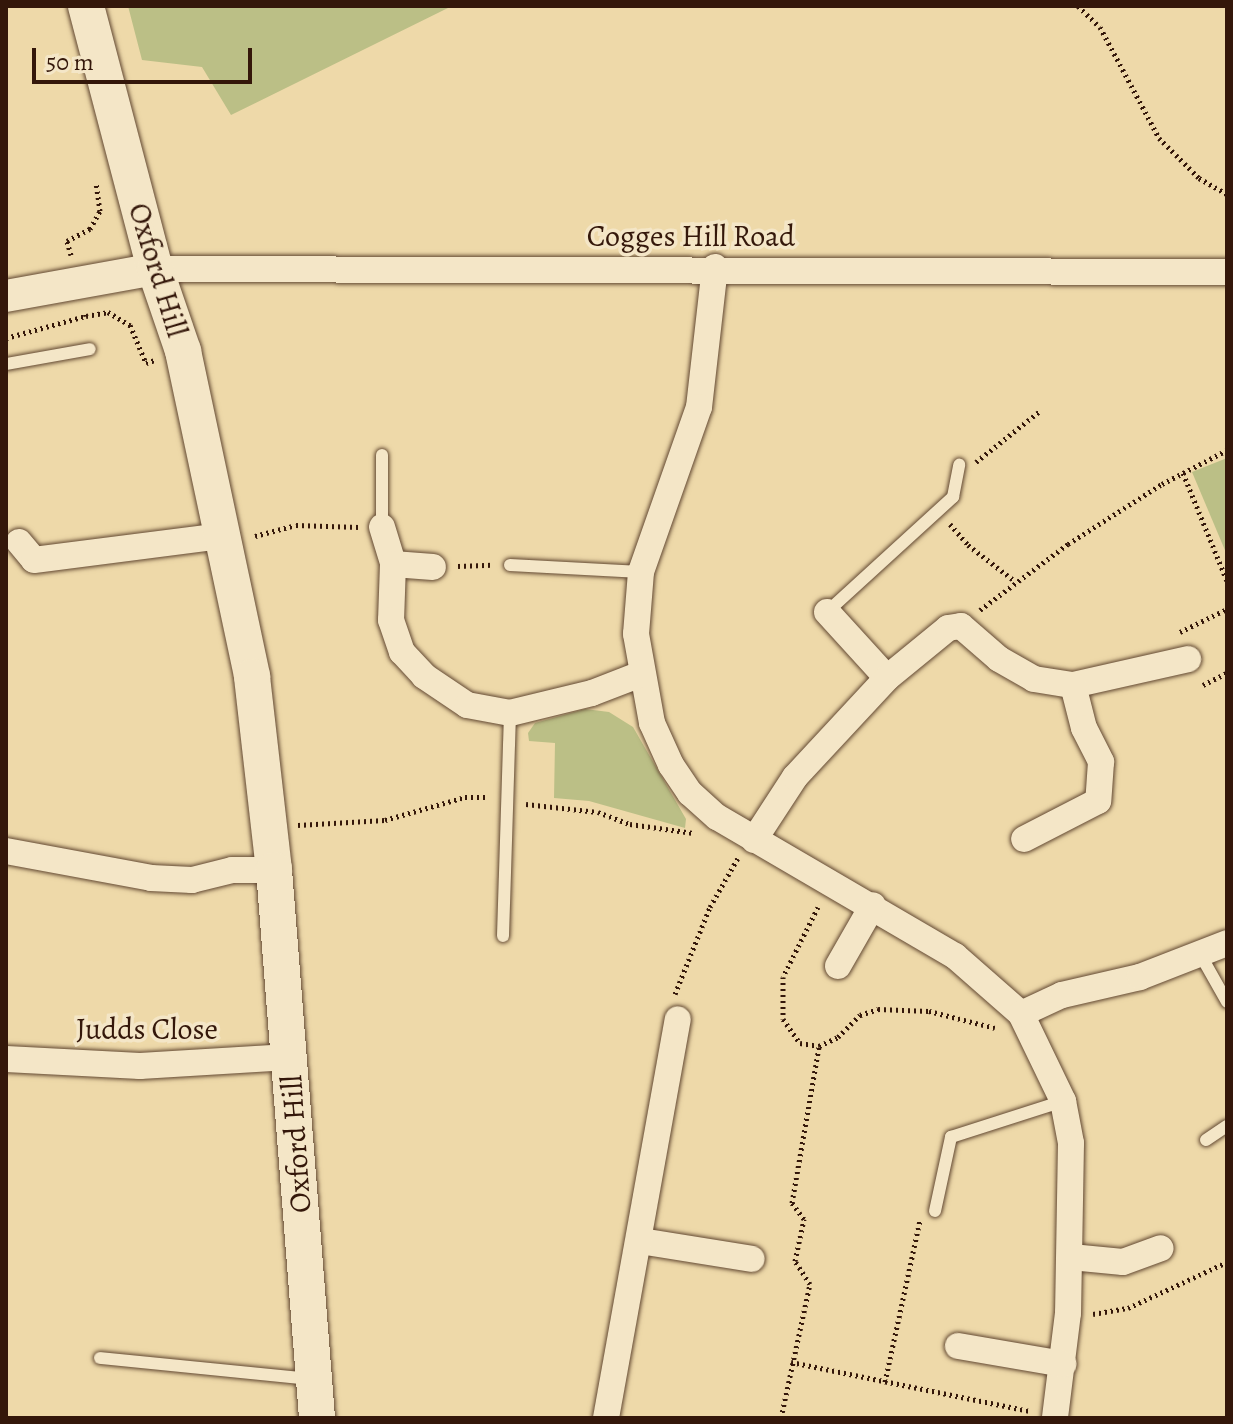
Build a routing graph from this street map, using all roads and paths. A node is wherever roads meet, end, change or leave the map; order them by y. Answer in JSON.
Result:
{"nodes":[{"id":1,"x":86,"y":6,"type":"edge"},
{"id":2,"x":1078,"y":6,"type":"edge"},
{"id":3,"x":96,"y":180,"type":"dead end"},
{"id":4,"x":1227,"y":194,"type":"edge"},
{"id":5,"x":715,"y":267,"type":"junction"},
{"id":6,"x":155,"y":269,"type":"junction"},
{"id":7,"x":1227,"y":272,"type":"edge"},
{"id":8,"x":78,"y":280,"type":"junction"},
{"id":9,"x":6,"y":296,"type":"edge"},
{"id":10,"x":86,"y":316,"type":"dead end"},
{"id":11,"x":90,"y":349,"type":"dead end"},
{"id":12,"x":183,"y":351,"type":"junction"},
{"id":13,"x":6,"y":364,"type":"edge"},
{"id":14,"x":1040,"y":411,"type":"dead end"},
{"id":15,"x":1227,"y":450,"type":"edge"},
{"id":16,"x":382,"y":455,"type":"dead end"},
{"id":17,"x":959,"y":465,"type":"joint"},
{"id":18,"x":1183,"y":473,"type":"junction"},
{"id":19,"x":940,"y":510,"type":"junction"},
{"id":20,"x":382,"y":527,"type":"junction"},
{"id":21,"x":222,"y":536,"type":"junction"},
{"id":22,"x":19,"y":542,"type":"dead end"},
{"id":23,"x":393,"y":564,"type":"junction"},
{"id":24,"x":510,"y":565,"type":"joint"},
{"id":25,"x":433,"y":567,"type":"joint"},
{"id":26,"x":641,"y":572,"type":"junction"},
{"id":27,"x":1015,"y":581,"type":"junction"},
{"id":28,"x":1227,"y":581,"type":"edge"},
{"id":29,"x":827,"y":612,"type":"joint"},
{"id":30,"x":961,"y":626,"type":"junction"},
{"id":31,"x":1188,"y":659,"type":"dead end"},
{"id":32,"x":641,"y":674,"type":"junction"},
{"id":33,"x":887,"y":678,"type":"junction"},
{"id":34,"x":1073,"y":685,"type":"junction"},
{"id":35,"x":510,"y":713,"type":"junction"},
{"id":36,"x":1024,"y":839,"type":"dead end"},
{"id":37,"x":754,"y":840,"type":"junction"},
{"id":38,"x":6,"y":851,"type":"edge"},
{"id":39,"x":274,"y":870,"type":"junction"},
{"id":40,"x":831,"y":882,"type":"junction"},
{"id":41,"x":873,"y":905,"type":"junction"},
{"id":42,"x":503,"y":936,"type":"dead end"},
{"id":43,"x":1227,"y":943,"type":"edge"},
{"id":44,"x":1200,"y":954,"type":"junction"},
{"id":45,"x":838,"y":966,"type":"dead end"},
{"id":46,"x":1227,"y":1002,"type":"edge"},
{"id":47,"x":1021,"y":1014,"type":"junction"},
{"id":48,"x":678,"y":1019,"type":"joint"},
{"id":49,"x":819,"y":1046,"type":"junction"},
{"id":50,"x":289,"y":1057,"type":"junction"},
{"id":51,"x":6,"y":1059,"type":"edge"},
{"id":52,"x":1063,"y":1101,"type":"junction"},
{"id":53,"x":1227,"y":1126,"type":"edge"},
{"id":54,"x":1206,"y":1140,"type":"dead end"},
{"id":55,"x":935,"y":1211,"type":"joint"},
{"id":56,"x":640,"y":1241,"type":"junction"},
{"id":57,"x":1161,"y":1248,"type":"dead end"},
{"id":58,"x":1071,"y":1257,"type":"junction"},
{"id":59,"x":752,"y":1259,"type":"dead end"},
{"id":60,"x":1226,"y":1264,"type":"edge"},
{"id":61,"x":1068,"y":1313,"type":"junction"},
{"id":62,"x":958,"y":1346,"type":"dead end"},
{"id":63,"x":100,"y":1358,"type":"dead end"},
{"id":64,"x":791,"y":1362,"type":"junction"},
{"id":65,"x":1063,"y":1364,"type":"junction"},
{"id":66,"x":314,"y":1379,"type":"junction"},
{"id":67,"x":885,"y":1382,"type":"junction"},
{"id":68,"x":1055,"y":1417,"type":"edge"},
{"id":69,"x":317,"y":1418,"type":"edge"},
{"id":70,"x":606,"y":1418,"type":"edge"},
{"id":71,"x":781,"y":1418,"type":"edge"}],
"edges":[{"from":1,"to":6,"type":"main road","name":"Oxford Hill"},
{"from":2,"to":4,"type":"path"},
{"from":3,"to":8,"type":"path"},
{"from":5,"to":6,"type":"street","name":"Cogges Hill Road"},
{"from":5,"to":7,"type":"street","name":"Cogges Hill Road"},
{"from":5,"to":26,"type":"street"},
{"from":6,"to":8,"type":"street"},
{"from":6,"to":12,"type":"main road","name":"Oxford Hill"},
{"from":8,"to":9,"type":"street"},
{"from":10,"to":12,"type":"path"},
{"from":11,"to":13,"type":"lane"},
{"from":12,"to":21,"type":"main road","name":"Oxford Hill"},
{"from":14,"to":17,"type":"path"},
{"from":15,"to":18,"type":"path"},
{"from":16,"to":20,"type":"lane"},
{"from":17,"to":19,"type":"lane"},
{"from":18,"to":27,"type":"path"},
{"from":18,"to":28,"type":"path"},
{"from":19,"to":27,"type":"path"},
{"from":19,"to":29,"type":"lane"},
{"from":20,"to":21,"type":"path"},
{"from":20,"to":23,"type":"street"},
{"from":21,"to":22,"type":"street"},
{"from":21,"to":39,"type":"main road","name":"Oxford Hill"},
{"from":23,"to":25,"type":"street"},
{"from":23,"to":35,"type":"street"},
{"from":24,"to":25,"type":"path"},
{"from":24,"to":26,"type":"lane"},
{"from":26,"to":32,"type":"street"},
{"from":27,"to":30,"type":"path"},
{"from":29,"to":33,"type":"street"},
{"from":30,"to":33,"type":"street"},
{"from":30,"to":34,"type":"street"},
{"from":31,"to":34,"type":"street"},
{"from":32,"to":35,"type":"street"},
{"from":32,"to":37,"type":"street"},
{"from":33,"to":37,"type":"street"},
{"from":34,"to":36,"type":"street"},
{"from":35,"to":42,"type":"lane"},
{"from":37,"to":40,"type":"street"},
{"from":37,"to":48,"type":"path"},
{"from":38,"to":39,"type":"street"},
{"from":39,"to":50,"type":"main road","name":"Oxford Hill"},
{"from":40,"to":41,"type":"street"},
{"from":40,"to":49,"type":"path"},
{"from":41,"to":45,"type":"street"},
{"from":41,"to":47,"type":"street"},
{"from":43,"to":44,"type":"street"},
{"from":44,"to":46,"type":"lane"},
{"from":44,"to":47,"type":"street"},
{"from":47,"to":49,"type":"path"},
{"from":47,"to":52,"type":"street"},
{"from":48,"to":56,"type":"street"},
{"from":49,"to":64,"type":"path"},
{"from":50,"to":51,"type":"street","name":"Judds Close"},
{"from":50,"to":66,"type":"main road","name":"Oxford Hill"},
{"from":52,"to":55,"type":"lane"},
{"from":52,"to":58,"type":"street"},
{"from":53,"to":54,"type":"lane"},
{"from":55,"to":67,"type":"path"},
{"from":56,"to":59,"type":"street"},
{"from":56,"to":70,"type":"street"},
{"from":57,"to":58,"type":"street"},
{"from":58,"to":61,"type":"street"},
{"from":60,"to":61,"type":"path"},
{"from":61,"to":65,"type":"street"},
{"from":62,"to":65,"type":"street"},
{"from":63,"to":66,"type":"lane"},
{"from":64,"to":67,"type":"path"},
{"from":64,"to":71,"type":"path"},
{"from":65,"to":68,"type":"street"},
{"from":66,"to":69,"type":"main road","name":"Oxford Hill"},
{"from":67,"to":68,"type":"path"}]}
